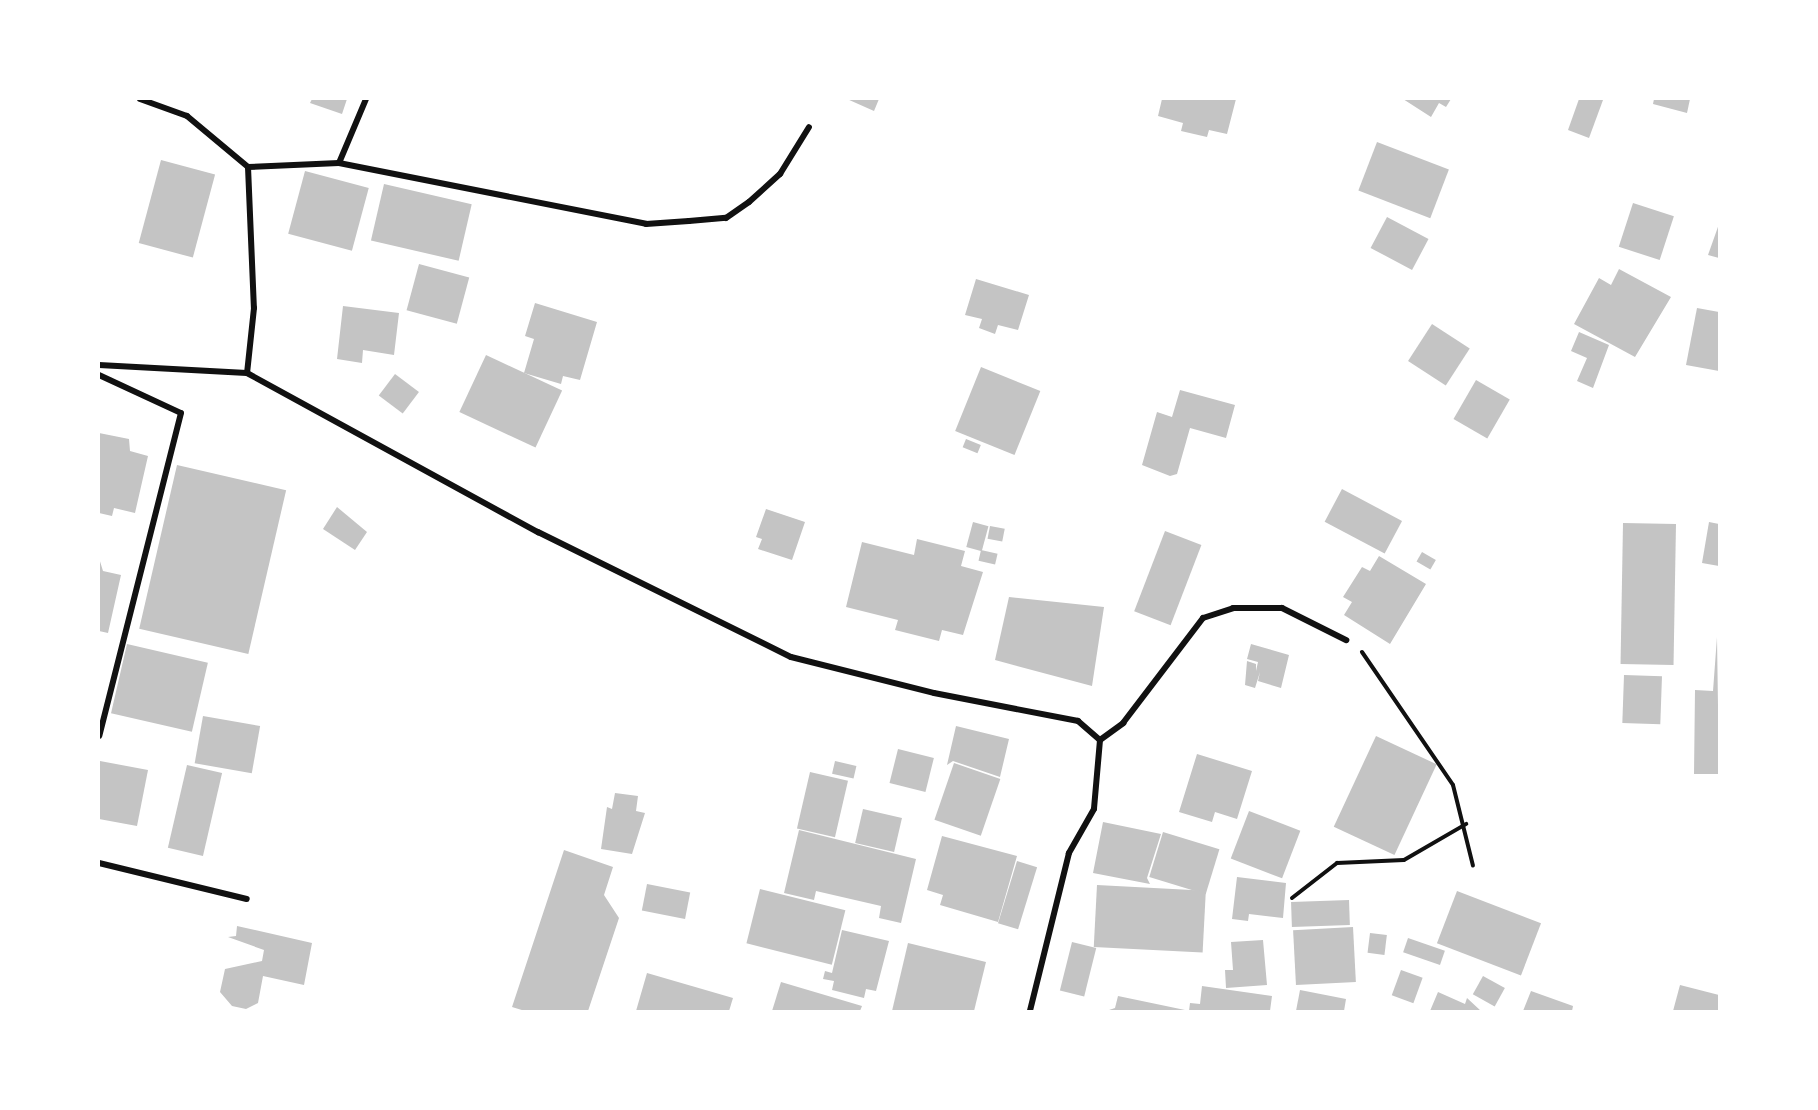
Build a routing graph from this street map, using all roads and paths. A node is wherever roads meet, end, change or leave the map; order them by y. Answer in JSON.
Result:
{"nodes":[{"id":1,"x":140,"y":99,"type":"edge"},
{"id":2,"x":366,"y":99,"type":"edge"},
{"id":3,"x":809,"y":127,"type":"dead end"},
{"id":4,"x":339,"y":164,"type":"junction"},
{"id":5,"x":248,"y":168,"type":"junction"},
{"id":6,"x":99,"y":365,"type":"edge"},
{"id":7,"x":247,"y":373,"type":"junction"},
{"id":8,"x":99,"y":375,"type":"edge"},
{"id":9,"x":1346,"y":640,"type":"joint"},
{"id":10,"x":99,"y":736,"type":"edge"},
{"id":11,"x":1100,"y":740,"type":"junction"},
{"id":12,"x":1466,"y":824,"type":"junction"},
{"id":13,"x":99,"y":863,"type":"edge"},
{"id":14,"x":1473,"y":866,"type":"dead end"},
{"id":15,"x":1292,"y":898,"type":"dead end"},
{"id":16,"x":247,"y":899,"type":"dead end"},
{"id":17,"x":1030,"y":1011,"type":"edge"}],
"edges":[{"from":1,"to":5,"type":"street"},
{"from":2,"to":4,"type":"street"},
{"from":3,"to":4,"type":"street"},
{"from":4,"to":5,"type":"street"},
{"from":5,"to":7,"type":"street"},
{"from":6,"to":7,"type":"street"},
{"from":7,"to":11,"type":"street"},
{"from":8,"to":10,"type":"street"},
{"from":9,"to":11,"type":"street"},
{"from":9,"to":12,"type":"path"},
{"from":11,"to":17,"type":"street"},
{"from":12,"to":14,"type":"path"},
{"from":12,"to":15,"type":"path"},
{"from":13,"to":16,"type":"street"}]}
